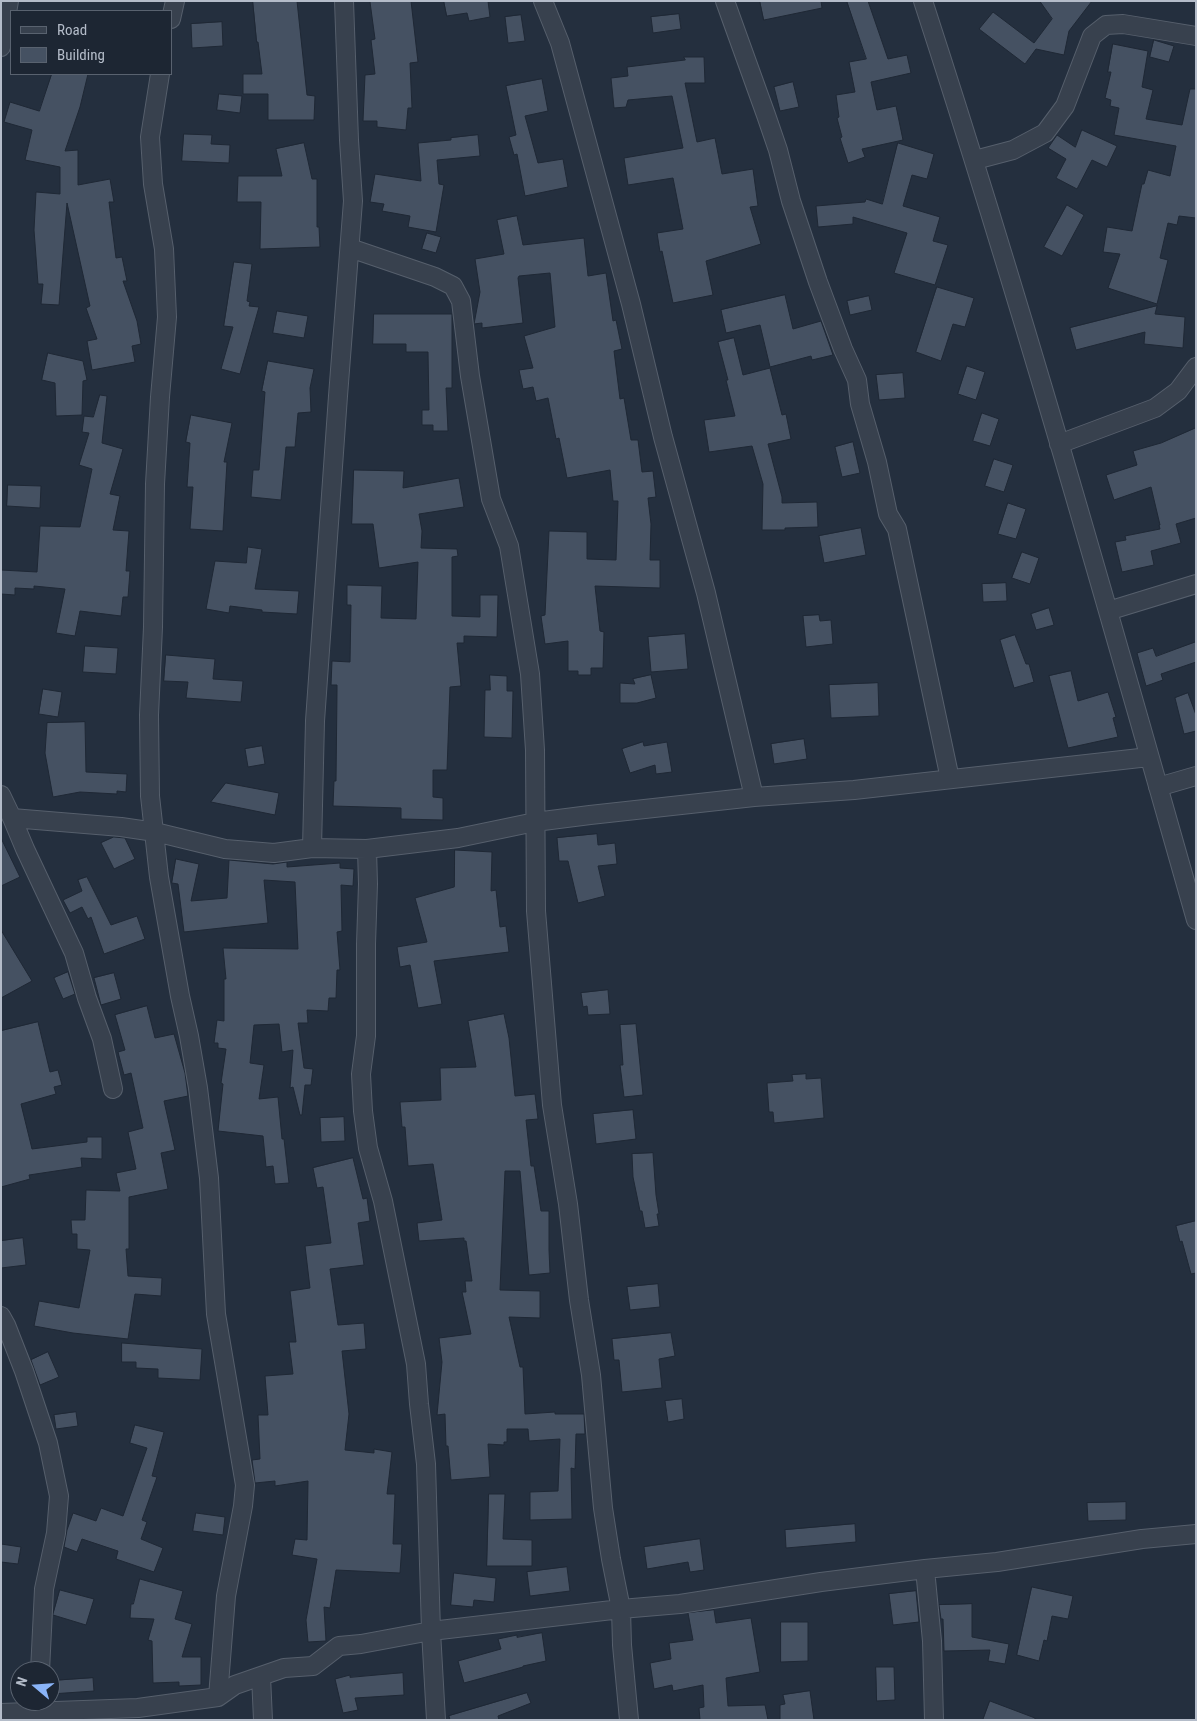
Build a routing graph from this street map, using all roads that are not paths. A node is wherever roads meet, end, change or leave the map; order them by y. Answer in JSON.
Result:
{"nodes":[{"id":1,"x":9,"y":1,"type":"edge"},
{"id":2,"x":175,"y":1,"type":"edge"},
{"id":3,"x":344,"y":1,"type":"edge"},
{"id":4,"x":543,"y":1,"type":"edge"},
{"id":5,"x":725,"y":1,"type":"edge"},
{"id":6,"x":923,"y":1,"type":"edge"},
{"id":7,"x":172,"y":14,"type":"edge"},
{"id":8,"x":1196,"y":36,"type":"edge"},
{"id":9,"x":1,"y":46,"type":"edge"},
{"id":10,"x":160,"y":75,"type":"edge"},
{"id":11,"x":975,"y":160,"type":"junction"},
{"id":12,"x":350,"y":248,"type":"junction"},
{"id":13,"x":1196,"y":367,"type":"edge"},
{"id":14,"x":1059,"y":444,"type":"junction"},
{"id":15,"x":1196,"y":584,"type":"edge"},
{"id":16,"x":1108,"y":611,"type":"junction"},
{"id":17,"x":1149,"y":757,"type":"junction"},
{"id":18,"x":1196,"y":776,"type":"edge"},
{"id":19,"x":950,"y":779,"type":"junction"},
{"id":20,"x":1158,"y":786,"type":"junction"},
{"id":21,"x":754,"y":797,"type":"junction"},
{"id":22,"x":2,"y":798,"type":"edge"},
{"id":23,"x":12,"y":818,"type":"junction"},
{"id":24,"x":535,"y":822,"type":"junction"},
{"id":25,"x":155,"y":832,"type":"junction"},
{"id":26,"x":312,"y":848,"type":"junction"},
{"id":27,"x":367,"y":849,"type":"junction"},
{"id":28,"x":1196,"y":920,"type":"edge"},
{"id":29,"x":113,"y":1090,"type":"dead end"},
{"id":30,"x":1,"y":1316,"type":"edge"},
{"id":31,"x":1196,"y":1534,"type":"edge"},
{"id":32,"x":926,"y":1568,"type":"junction"},
{"id":33,"x":621,"y":1609,"type":"junction"},
{"id":34,"x":431,"y":1631,"type":"junction"},
{"id":35,"x":40,"y":1661,"type":"edge"},
{"id":36,"x":261,"y":1676,"type":"junction"},
{"id":37,"x":218,"y":1697,"type":"junction"},
{"id":38,"x":60,"y":1710,"type":"edge"},
{"id":39,"x":14,"y":1711,"type":"edge"},
{"id":40,"x":1,"y":1713,"type":"edge"},
{"id":41,"x":76,"y":1715,"type":"edge"},
{"id":42,"x":263,"y":1720,"type":"edge"},
{"id":43,"x":436,"y":1720,"type":"edge"},
{"id":44,"x":629,"y":1720,"type":"edge"},
{"id":45,"x":934,"y":1720,"type":"edge"}],
"edges":[{"from":1,"to":9,"type":"street"},
{"from":2,"to":7,"type":"street"},
{"from":3,"to":12,"type":"street"},
{"from":4,"to":21,"type":"street"},
{"from":5,"to":19,"type":"street"},
{"from":6,"to":11,"type":"street"},
{"from":8,"to":11,"type":"street"},
{"from":10,"to":25,"type":"street"},
{"from":11,"to":14,"type":"street"},
{"from":12,"to":24,"type":"street"},
{"from":12,"to":26,"type":"street"},
{"from":13,"to":14,"type":"street"},
{"from":14,"to":16,"type":"street"},
{"from":15,"to":16,"type":"street"},
{"from":16,"to":17,"type":"street"},
{"from":17,"to":19,"type":"street"},
{"from":17,"to":20,"type":"street"},
{"from":18,"to":20,"type":"street"},
{"from":19,"to":21,"type":"street"},
{"from":20,"to":28,"type":"street"},
{"from":21,"to":24,"type":"street"},
{"from":22,"to":23,"type":"street"},
{"from":23,"to":25,"type":"street"},
{"from":23,"to":29,"type":"street"},
{"from":24,"to":27,"type":"street"},
{"from":24,"to":33,"type":"street"},
{"from":25,"to":26,"type":"street"},
{"from":25,"to":37,"type":"street"},
{"from":26,"to":27,"type":"street"},
{"from":27,"to":34,"type":"street"},
{"from":30,"to":35,"type":"street"},
{"from":31,"to":32,"type":"street"},
{"from":32,"to":33,"type":"street"},
{"from":32,"to":45,"type":"street"},
{"from":33,"to":34,"type":"street"},
{"from":33,"to":44,"type":"street"},
{"from":34,"to":36,"type":"street"},
{"from":34,"to":43,"type":"street"},
{"from":36,"to":37,"type":"street"},
{"from":36,"to":42,"type":"street"},
{"from":37,"to":41,"type":"street"},
{"from":38,"to":41,"type":"street"},
{"from":39,"to":40,"type":"street"}]}
